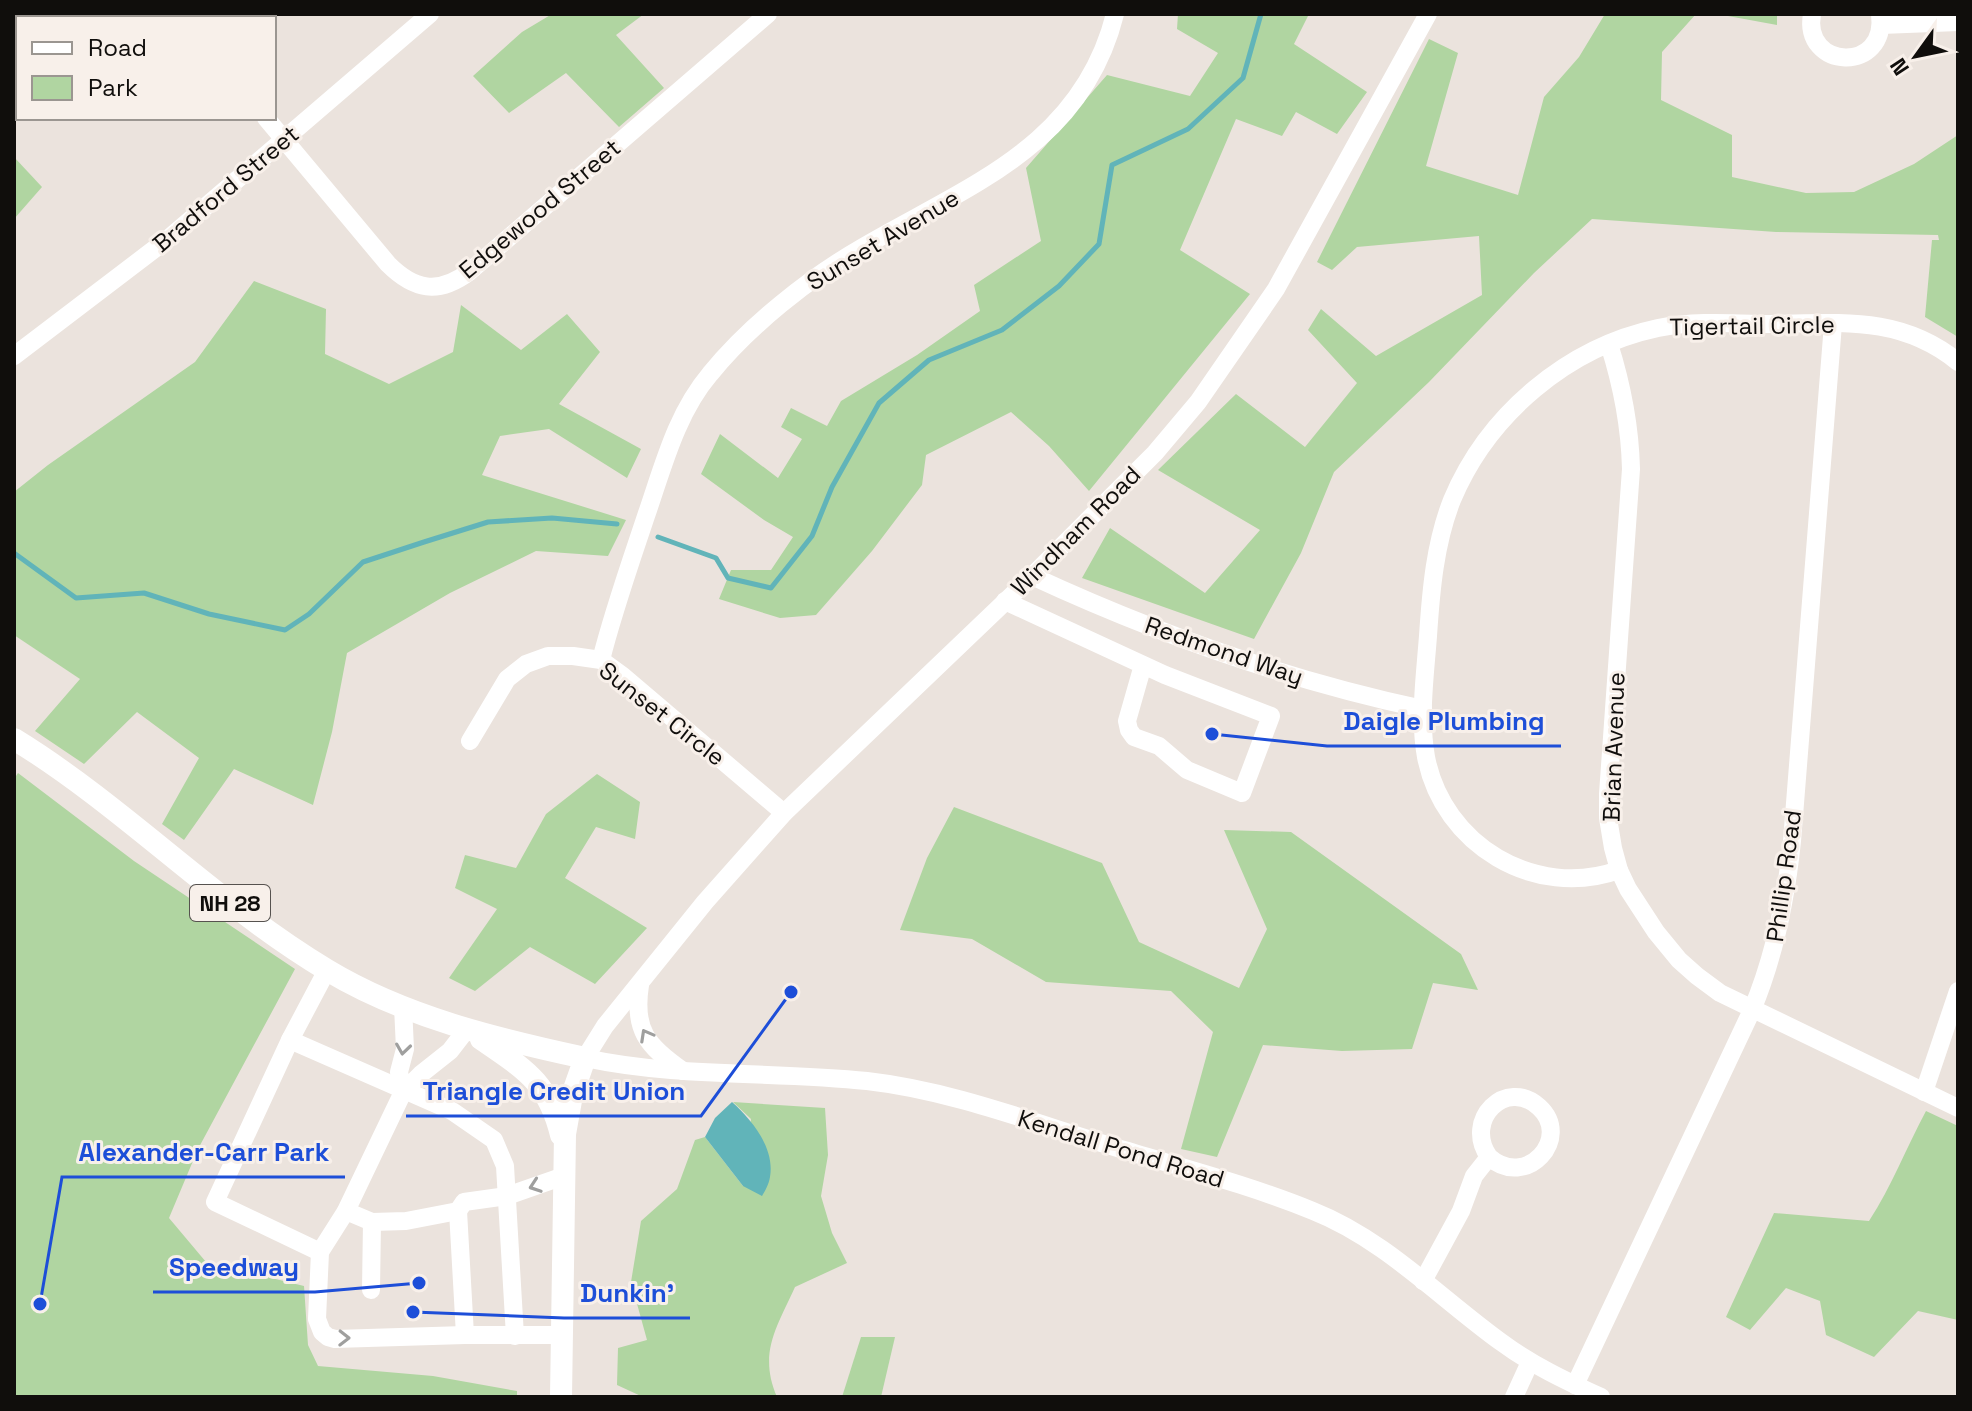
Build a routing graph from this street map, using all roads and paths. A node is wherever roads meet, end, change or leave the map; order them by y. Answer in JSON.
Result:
{"nodes":[{"id":1,"x":430,"y":14,"type":"edge"},
{"id":2,"x":768,"y":14,"type":"edge"},
{"id":3,"x":1115,"y":14,"type":"edge"},
{"id":4,"x":1428,"y":14,"type":"edge"},
{"id":5,"x":1812,"y":14,"type":"edge"},
{"id":6,"x":1881,"y":20,"type":"edge"},
{"id":7,"x":1958,"y":22,"type":"edge"},
{"id":8,"x":268,"y":120,"type":"edge"},
{"id":9,"x":286,"y":140,"type":"junction"},
{"id":10,"x":1833,"y":324,"type":"junction"},
{"id":11,"x":1609,"y":344,"type":"junction"},
{"id":12,"x":14,"y":356,"type":"edge"},
{"id":13,"x":1958,"y":362,"type":"edge"},
{"id":14,"x":1032,"y":576,"type":"junction"},
{"id":15,"x":1005,"y":601,"type":"junction"},
{"id":16,"x":601,"y":660,"type":"junction"},
{"id":17,"x":1143,"y":665,"type":"junction"},
{"id":18,"x":1423,"y":709,"type":"junction"},
{"id":19,"x":14,"y":739,"type":"edge"},
{"id":20,"x":470,"y":741,"type":"dead end"},
{"id":21,"x":784,"y":813,"type":"junction"},
{"id":22,"x":1619,"y":870,"type":"junction"},
{"id":23,"x":327,"y":970,"type":"junction"},
{"id":24,"x":640,"y":984,"type":"junction"},
{"id":25,"x":1958,"y":991,"type":"edge"},
{"id":26,"x":403,"y":1006,"type":"junction"},
{"id":27,"x":1752,"y":1010,"type":"junction"},
{"id":28,"x":467,"y":1029,"type":"junction"},
{"id":29,"x":290,"y":1040,"type":"junction"},
{"id":30,"x":585,"y":1058,"type":"junction"},
{"id":31,"x":683,"y":1071,"type":"junction"},
{"id":32,"x":403,"y":1092,"type":"junction"},
{"id":33,"x":1924,"y":1092,"type":"junction"},
{"id":34,"x":1958,"y":1108,"type":"edge"},
{"id":35,"x":565,"y":1151,"type":"junction"},
{"id":36,"x":1489,"y":1157,"type":"dead end"},
{"id":37,"x":564,"y":1176,"type":"junction"},
{"id":38,"x":507,"y":1196,"type":"junction"},
{"id":39,"x":346,"y":1211,"type":"junction"},
{"id":40,"x":458,"y":1211,"type":"junction"},
{"id":41,"x":372,"y":1222,"type":"junction"},
{"id":42,"x":320,"y":1252,"type":"junction"},
{"id":43,"x":1423,"y":1281,"type":"junction"},
{"id":44,"x":371,"y":1290,"type":"dead end"},
{"id":45,"x":465,"y":1335,"type":"junction"},
{"id":46,"x":562,"y":1335,"type":"junction"},
{"id":47,"x":515,"y":1336,"type":"junction"},
{"id":48,"x":1530,"y":1362,"type":"junction"},
{"id":49,"x":1575,"y":1385,"type":"junction"},
{"id":50,"x":561,"y":1397,"type":"edge"},
{"id":51,"x":1514,"y":1397,"type":"edge"},
{"id":52,"x":1601,"y":1397,"type":"edge"}],
"edges":[{"from":1,"to":9,"type":"street","name":"Bradford Street"},
{"from":2,"to":9,"type":"street","name":"Edgewood Street"},
{"from":3,"to":16,"type":"street","name":"Sunset Avenue"},
{"from":4,"to":14,"type":"street","name":"Windham Road"},
{"from":5,"to":6,"type":"street"},
{"from":6,"to":7,"type":"street"},
{"from":8,"to":9,"type":"street","name":"Edgewood Street"},
{"from":9,"to":12,"type":"street","name":"Bradford Street"},
{"from":10,"to":11,"type":"street","name":"Tigertail Circle"},
{"from":10,"to":13,"type":"street","name":"Tigertail Circle"},
{"from":10,"to":27,"type":"street","name":"Phillip Road"},
{"from":11,"to":18,"type":"street","name":"Tigertail Circle"},
{"from":11,"to":22,"type":"street","name":"Brian Avenue"},
{"from":14,"to":15,"type":"street","name":"Windham Road"},
{"from":14,"to":18,"type":"street","name":"Redmond Way"},
{"from":15,"to":17,"type":"street"},
{"from":15,"to":21,"type":"street","name":"Windham Road"},
{"from":16,"to":20,"type":"street","name":"Sunset Circle"},
{"from":16,"to":21,"type":"street","name":"Sunset Circle"},
{"from":17,"to":17,"type":"street"},
{"from":18,"to":22,"type":"street","name":"Tigertail Circle"},
{"from":19,"to":23,"type":"main road","number":"NH 28"},
{"from":21,"to":24,"type":"street","name":"Windham Road"},
{"from":22,"to":27,"type":"street","name":"Brian Avenue"},
{"from":23,"to":26,"type":"main road","number":"NH 28"},
{"from":23,"to":29,"type":"street"},
{"from":24,"to":30,"type":"street","name":"Windham Road"},
{"from":31,"to":24,"type":"street","one_way":true},
{"from":25,"to":33,"type":"street"},
{"from":26,"to":28,"type":"main road","number":"NH 28"},
{"from":26,"to":32,"type":"street","one_way":true},
{"from":27,"to":33,"type":"street","name":"Brian Avenue"},
{"from":27,"to":49,"type":"street","name":"Phillip Road"},
{"from":28,"to":30,"type":"main road","number":"NH 28"},
{"from":28,"to":32,"type":"street"},
{"from":28,"to":35,"type":"main road","number":"NH 28"},
{"from":29,"to":32,"type":"street"},
{"from":29,"to":42,"type":"street"},
{"from":30,"to":31,"type":"street","name":"Kendall Pond Road"},
{"from":30,"to":35,"type":"main road","number":"NH 28"},
{"from":31,"to":43,"type":"street","name":"Kendall Pond Road"},
{"from":32,"to":38,"type":"street"},
{"from":32,"to":39,"type":"street"},
{"from":33,"to":34,"type":"street","name":"Brian Avenue"},
{"from":35,"to":37,"type":"main road","number":"NH 28"},
{"from":36,"to":43,"type":"street"},
{"from":37,"to":38,"type":"street","one_way":true},
{"from":37,"to":46,"type":"main road","number":"NH 28"},
{"from":38,"to":40,"type":"street"},
{"from":38,"to":47,"type":"street"},
{"from":39,"to":41,"type":"street"},
{"from":39,"to":42,"type":"street"},
{"from":40,"to":41,"type":"street"},
{"from":40,"to":45,"type":"street"},
{"from":41,"to":44,"type":"street"},
{"from":42,"to":45,"type":"street","one_way":true},
{"from":43,"to":48,"type":"street","name":"Kendall Pond Road"},
{"from":45,"to":47,"type":"street"},
{"from":46,"to":47,"type":"street"},
{"from":46,"to":50,"type":"main road","number":"NH 28"},
{"from":48,"to":49,"type":"street","name":"Kendall Pond Road"},
{"from":48,"to":51,"type":"street"},
{"from":49,"to":52,"type":"street","name":"Kendall Pond Road"}]}
